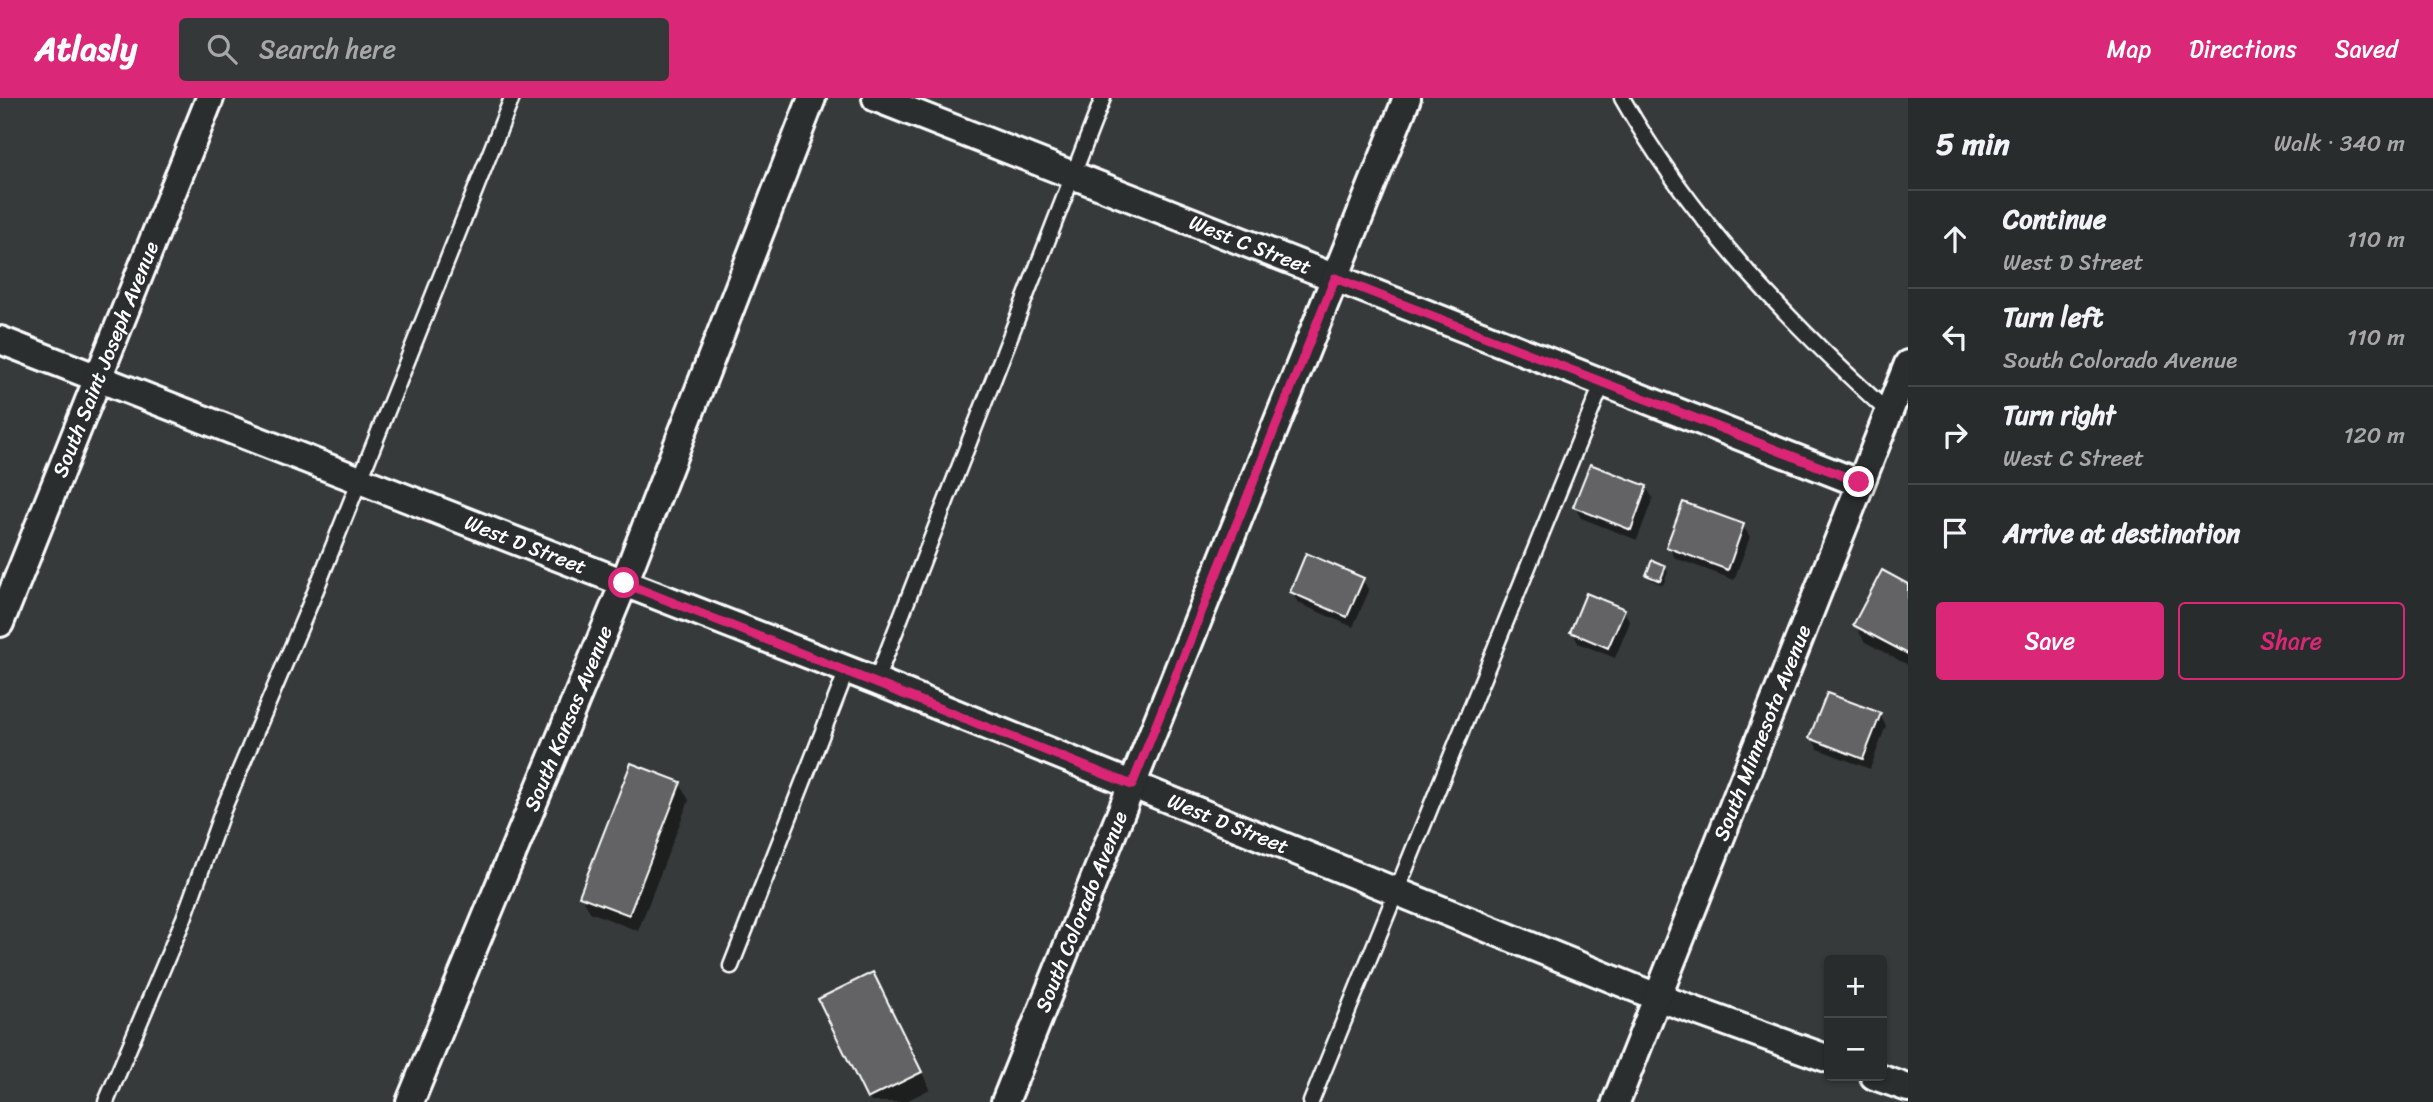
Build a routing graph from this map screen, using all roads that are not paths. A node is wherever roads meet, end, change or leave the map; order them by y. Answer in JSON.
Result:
{"nodes":[{"id":1,"x":210,"y":98,"type":"edge"},
{"id":2,"x":512,"y":98,"type":"edge"},
{"id":3,"x":812,"y":98,"type":"edge"},
{"id":4,"x":876,"y":98,"type":"edge"},
{"id":5,"x":1103,"y":98,"type":"edge"},
{"id":6,"x":1407,"y":98,"type":"edge"},
{"id":7,"x":1622,"y":98,"type":"edge"},
{"id":8,"x":1073,"y":175,"type":"junction"},
{"id":9,"x":1335,"y":278,"type":"junction"},
{"id":10,"x":0,"y":340,"type":"edge"},
{"id":11,"x":1908,"y":364,"type":"edge"},
{"id":12,"x":99,"y":379,"type":"junction"},
{"id":13,"x":1603,"y":382,"type":"junction"},
{"id":14,"x":1888,"y":412,"type":"junction"},
{"id":15,"x":360,"y":481,"type":"junction"},
{"id":16,"x":1859,"y":482,"type":"junction"},
{"id":17,"x":624,"y":583,"type":"junction"},
{"id":18,"x":0,"y":623,"type":"edge"},
{"id":19,"x":848,"y":670,"type":"junction"},
{"id":20,"x":876,"y":681,"type":"junction"},
{"id":21,"x":1132,"y":785,"type":"junction"},
{"id":22,"x":1397,"y":892,"type":"junction"},
{"id":23,"x":731,"y":966,"type":"dead end"},
{"id":24,"x":1657,"y":997,"type":"junction"},
{"id":25,"x":1824,"y":1057,"type":"edge"},
{"id":26,"x":1883,"y":1081,"type":"edge"},
{"id":27,"x":1903,"y":1092,"type":"edge"},
{"id":28,"x":106,"y":1102,"type":"edge"},
{"id":29,"x":410,"y":1102,"type":"edge"},
{"id":30,"x":1005,"y":1102,"type":"edge"},
{"id":31,"x":1311,"y":1102,"type":"edge"},
{"id":32,"x":1616,"y":1102,"type":"edge"}],
"edges":[{"from":1,"to":12,"type":"street","name":"South Saint Joseph Avenue"},
{"from":2,"to":15,"type":"lane"},
{"from":3,"to":17,"type":"street","name":"South Kansas Avenue"},
{"from":4,"to":8,"type":"street","name":"West C Street"},
{"from":5,"to":8,"type":"lane"},
{"from":6,"to":9,"type":"street","name":"South Colorado Avenue"},
{"from":7,"to":14,"type":"lane"},
{"from":8,"to":9,"type":"street","name":"West C Street"},
{"from":8,"to":20,"type":"lane"},
{"from":9,"to":13,"type":"street","name":"West C Street"},
{"from":9,"to":21,"type":"street","name":"South Colorado Avenue"},
{"from":10,"to":12,"type":"street","name":"West D Street"},
{"from":11,"to":14,"type":"street","name":"South Minnesota Avenue"},
{"from":12,"to":15,"type":"street","name":"West D Street"},
{"from":12,"to":18,"type":"street","name":"South Saint Joseph Avenue"},
{"from":13,"to":16,"type":"street","name":"West C Street"},
{"from":13,"to":22,"type":"lane"},
{"from":14,"to":16,"type":"street","name":"South Minnesota Avenue"},
{"from":15,"to":17,"type":"street","name":"West D Street"},
{"from":15,"to":28,"type":"lane"},
{"from":16,"to":24,"type":"street","name":"South Minnesota Avenue"},
{"from":17,"to":19,"type":"street","name":"West D Street"},
{"from":17,"to":29,"type":"street","name":"South Kansas Avenue"},
{"from":19,"to":20,"type":"street","name":"West D Street"},
{"from":19,"to":23,"type":"lane"},
{"from":20,"to":21,"type":"street","name":"West D Street"},
{"from":21,"to":22,"type":"street","name":"West D Street"},
{"from":21,"to":30,"type":"street","name":"South Colorado Avenue"},
{"from":22,"to":24,"type":"street","name":"West D Street"},
{"from":22,"to":31,"type":"lane"},
{"from":24,"to":25,"type":"street","name":"West D Street"},
{"from":24,"to":32,"type":"street","name":"South Minnesota Avenue"},
{"from":26,"to":27,"type":"street"}]}
